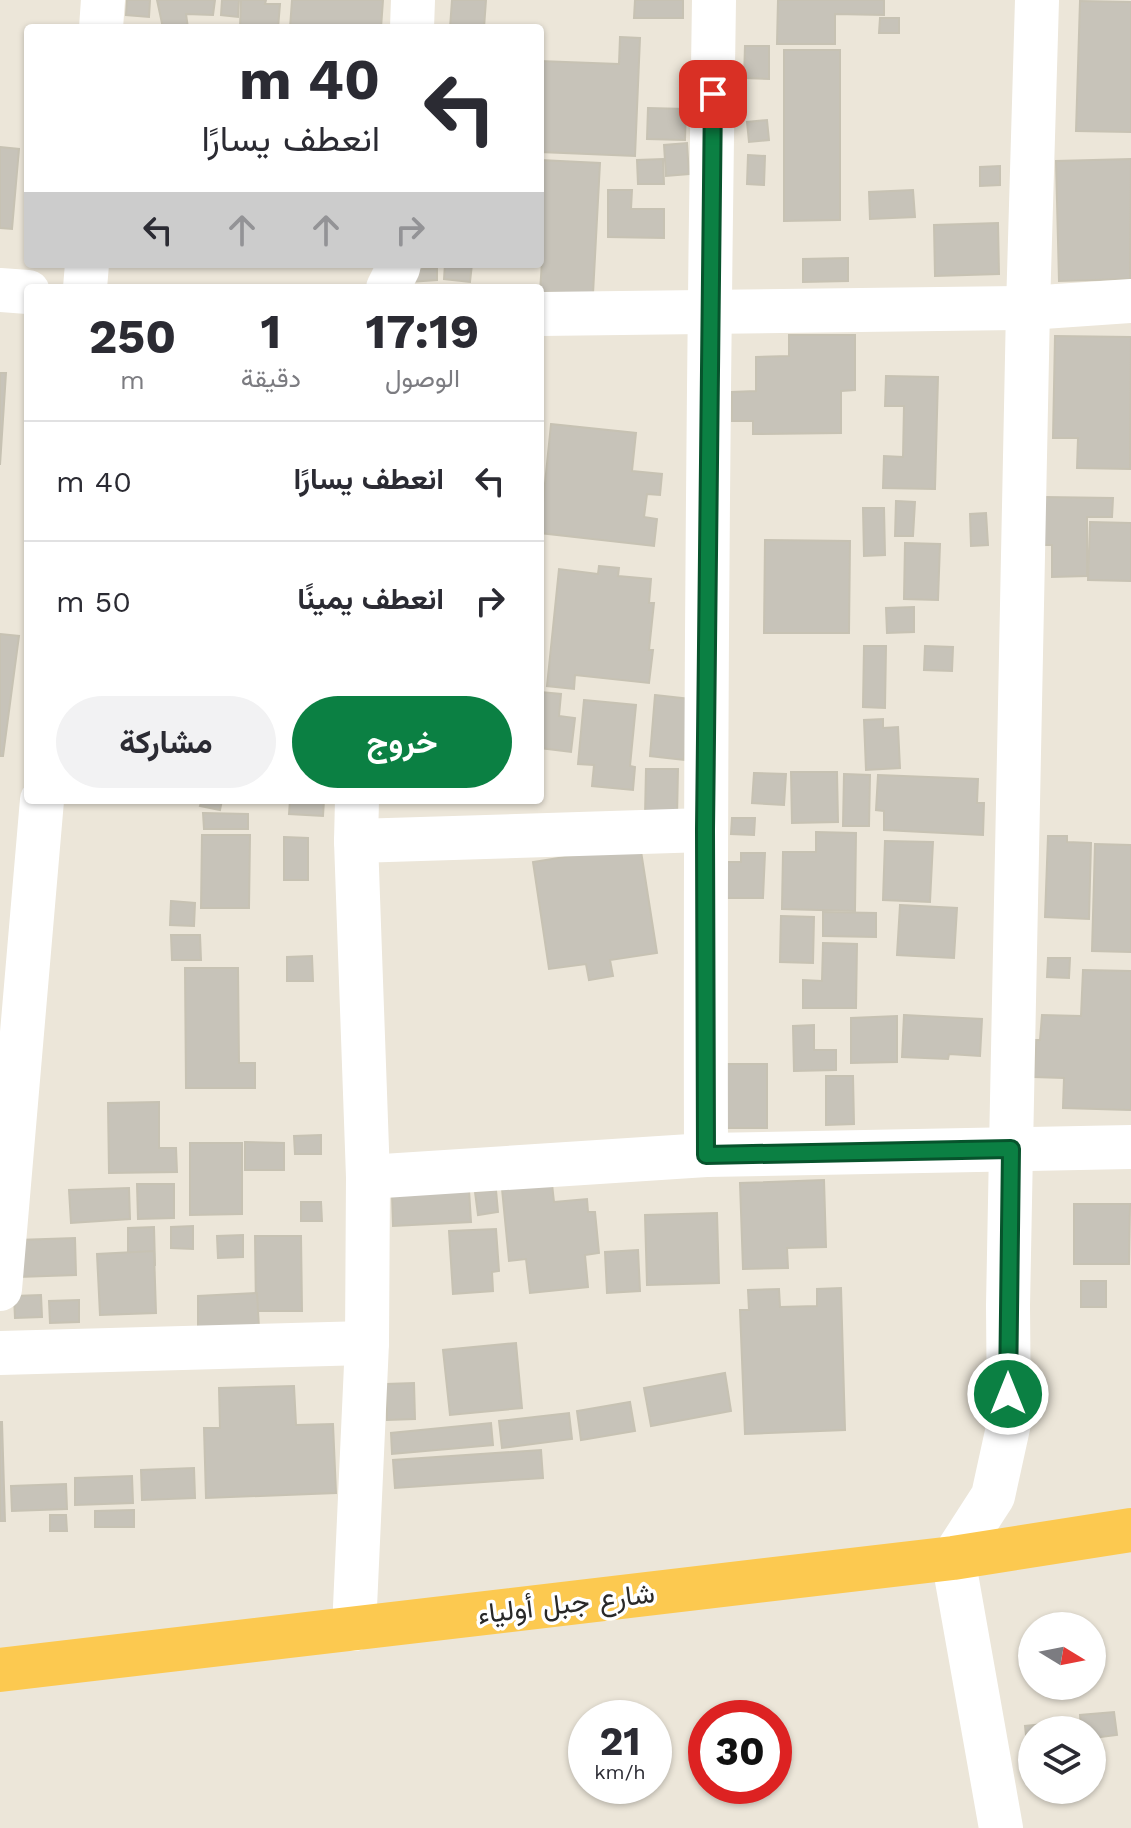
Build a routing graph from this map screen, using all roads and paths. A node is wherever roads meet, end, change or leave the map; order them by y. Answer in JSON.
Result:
{"nodes":[{"id":1,"x":103,"y":0,"type":"edge"},
{"id":2,"x":413,"y":0,"type":"edge"},
{"id":3,"x":714,"y":0,"type":"edge"},
{"id":4,"x":1037,"y":0,"type":"edge"},
{"id":5,"x":101,"y":24,"type":"edge"},
{"id":6,"x":412,"y":24,"type":"edge"},
{"id":7,"x":0,"y":290,"type":"edge"},
{"id":8,"x":24,"y":292,"type":"edge"},
{"id":9,"x":1131,"y":301,"type":"edge"},
{"id":10,"x":1028,"y":308,"type":"junction"},
{"id":11,"x":709,"y":313,"type":"junction"},
{"id":12,"x":544,"y":314,"type":"edge"},
{"id":13,"x":42,"y":804,"type":"edge"},
{"id":14,"x":356,"y":820,"type":"edge"},
{"id":15,"x":705,"y":830,"type":"junction"},
{"id":16,"x":1131,"y":1147,"type":"edge"},
{"id":17,"x":1011,"y":1149,"type":"junction"},
{"id":18,"x":706,"y":1155,"type":"junction"},
{"id":19,"x":368,"y":1177,"type":"junction"},
{"id":20,"x":0,"y":1289,"type":"edge"},
{"id":21,"x":367,"y":1343,"type":"junction"},
{"id":22,"x":0,"y":1353,"type":"edge"},
{"id":23,"x":1131,"y":1530,"type":"edge"},
{"id":24,"x":953,"y":1558,"type":"junction"},
{"id":25,"x":354,"y":1629,"type":"junction"},
{"id":26,"x":0,"y":1670,"type":"edge"},
{"id":27,"x":1001,"y":1828,"type":"edge"}],
"edges":[{"from":1,"to":5,"type":"street"},
{"from":2,"to":6,"type":"street"},
{"from":3,"to":11,"type":"street"},
{"from":4,"to":10,"type":"street"},
{"from":7,"to":8,"type":"street"},
{"from":9,"to":10,"type":"street"},
{"from":10,"to":11,"type":"street"},
{"from":10,"to":17,"type":"street"},
{"from":11,"to":12,"type":"street"},
{"from":11,"to":15,"type":"street"},
{"from":13,"to":20,"type":"street"},
{"from":14,"to":15,"type":"street"},
{"from":14,"to":19,"type":"street"},
{"from":15,"to":18,"type":"street"},
{"from":16,"to":17,"type":"street"},
{"from":17,"to":18,"type":"street"},
{"from":17,"to":24,"type":"street"},
{"from":18,"to":19,"type":"street"},
{"from":19,"to":21,"type":"street"},
{"from":21,"to":22,"type":"street"},
{"from":21,"to":25,"type":"street"},
{"from":23,"to":24,"type":"highway","name":"شارع جبل أولياء"},
{"from":24,"to":25,"type":"highway","name":"شارع جبل أولياء"},
{"from":24,"to":27,"type":"street"},
{"from":25,"to":26,"type":"highway","name":"شارع جبل أولياء"}]}
